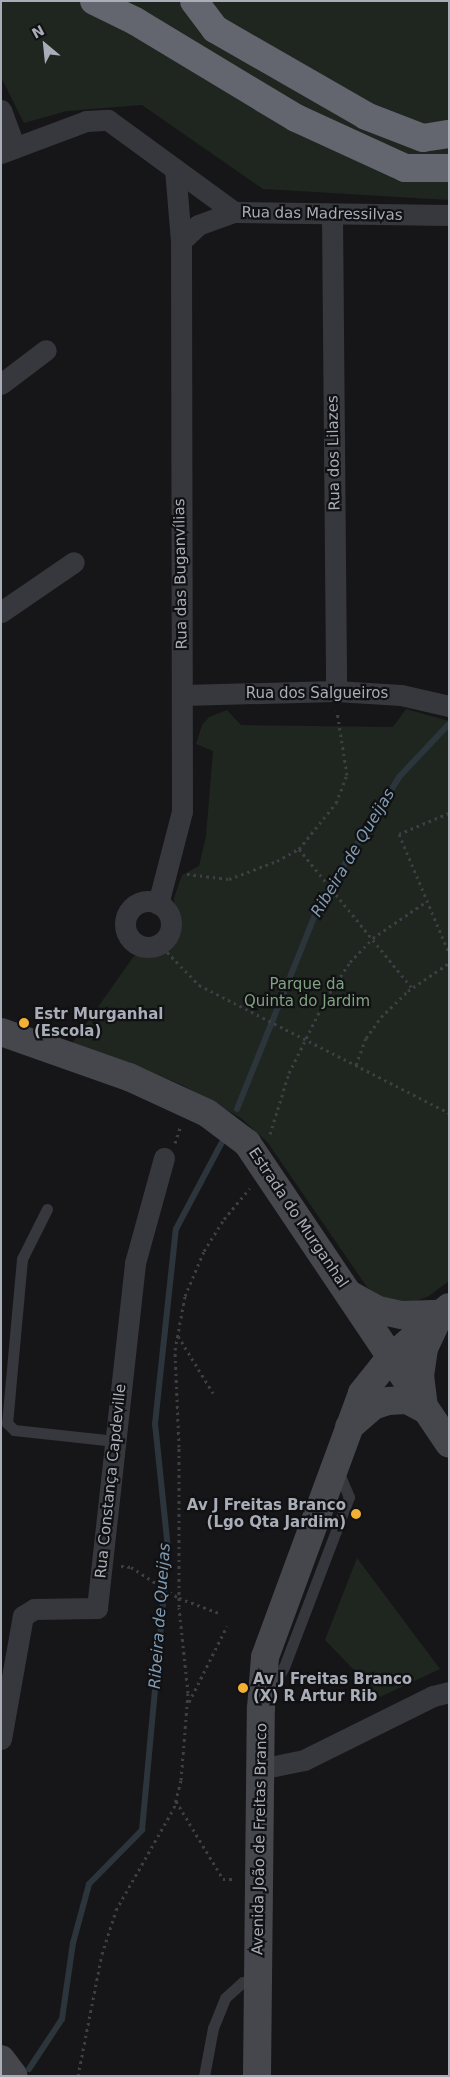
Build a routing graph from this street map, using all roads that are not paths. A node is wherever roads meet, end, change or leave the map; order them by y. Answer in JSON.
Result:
{"nodes":[{"id":1,"x":94,"y":1,"type":"edge"},
{"id":2,"x":194,"y":1,"type":"edge"},
{"id":3,"x":1,"y":110,"type":"edge"},
{"id":4,"x":449,"y":134,"type":"edge"},
{"id":5,"x":8,"y":150,"type":"edge"},
{"id":6,"x":449,"y":168,"type":"edge"},
{"id":7,"x":175,"y":169,"type":"junction"},
{"id":8,"x":234,"y":212,"type":"junction"},
{"id":9,"x":332,"y":215,"type":"junction"},
{"id":10,"x":449,"y":215,"type":"edge"},
{"id":11,"x":181,"y":241,"type":"junction"},
{"id":12,"x":46,"y":350,"type":"dead end"},
{"id":13,"x":1,"y":384,"type":"edge"},
{"id":14,"x":74,"y":562,"type":"dead end"},
{"id":15,"x":1,"y":612,"type":"edge"},
{"id":16,"x":336,"y":691,"type":"junction"},
{"id":17,"x":183,"y":695,"type":"junction"},
{"id":18,"x":449,"y":706,"type":"edge"},
{"id":19,"x":158,"y":904,"type":"junction"},
{"id":20,"x":1,"y":1032,"type":"edge"},
{"id":21,"x":164,"y":1158,"type":"road end"},
{"id":22,"x":47,"y":1209,"type":"dead end"},
{"id":23,"x":349,"y":1294,"type":"junction"},
{"id":24,"x":444,"y":1310,"type":"edge"},
{"id":25,"x":389,"y":1359,"type":"junction"},
{"id":26,"x":424,"y":1409,"type":"junction"},
{"id":27,"x":348,"y":1428,"type":"junction"},
{"id":28,"x":116,"y":1441,"type":"junction"},
{"id":29,"x":449,"y":1444,"type":"edge"},
{"id":30,"x":449,"y":1692,"type":"edge"},
{"id":31,"x":1,"y":1739,"type":"edge"},
{"id":32,"x":260,"y":1768,"type":"junction"},
{"id":33,"x":258,"y":1980,"type":"junction"},
{"id":34,"x":1,"y":2060,"type":"edge"},
{"id":35,"x":14,"y":2076,"type":"edge"},
{"id":36,"x":204,"y":2076,"type":"edge"},
{"id":37,"x":257,"y":2076,"type":"edge"}],
"edges":[{"from":1,"to":6,"type":"highway"},
{"from":2,"to":4,"type":"highway"},
{"from":3,"to":5,"type":"street"},
{"from":5,"to":7,"type":"street"},
{"from":7,"to":8,"type":"street"},
{"from":7,"to":11,"type":"street","name":"Rua das Buganvílias"},
{"from":8,"to":9,"type":"street","name":"Rua das Madressilvas"},
{"from":8,"to":11,"type":"street","name":"Rua das Madressilvas"},
{"from":9,"to":10,"type":"street","name":"Rua das Madressilvas"},
{"from":9,"to":16,"type":"street","name":"Rua dos Lilazes"},
{"from":11,"to":17,"type":"street","name":"Rua das Buganvílias"},
{"from":12,"to":13,"type":"street"},
{"from":14,"to":15,"type":"street"},
{"from":16,"to":17,"type":"street","name":"Rua dos Salgueiros"},
{"from":16,"to":18,"type":"street","name":"Rua dos Salgueiros"},
{"from":17,"to":19,"type":"street","name":"Rua das Buganvílias"},
{"from":19,"to":19,"type":"street"},
{"from":20,"to":23,"type":"street","name":"Estrada do Murganhal"},
{"from":21,"to":28,"type":"street","name":"Rua Constança Capdeville"},
{"from":22,"to":28,"type":"lane"},
{"from":23,"to":24,"type":"street"},
{"from":23,"to":25,"type":"street","name":"Estrada do Murganhal"},
{"from":24,"to":25,"type":"street","name":"Avenida João de Freitas Branco"},
{"from":24,"to":26,"type":"street"},
{"from":25,"to":26,"type":"street","name":"Estrada do Murganhal"},
{"from":25,"to":27,"type":"street","name":"Avenida João de Freitas Branco"},
{"from":26,"to":27,"type":"street"},
{"from":26,"to":29,"type":"street","name":"Estrada do Murganhal"},
{"from":27,"to":32,"type":"street","name":"Avenida João de Freitas Branco"},
{"from":28,"to":31,"type":"street","name":"Rua Constança Capdeville"},
{"from":30,"to":32,"type":"street"},
{"from":32,"to":33,"type":"street","name":"Avenida João de Freitas Branco"},
{"from":33,"to":36,"type":"lane"},
{"from":33,"to":37,"type":"street","name":"Avenida João de Freitas Branco"},
{"from":34,"to":35,"type":"street"}]}
